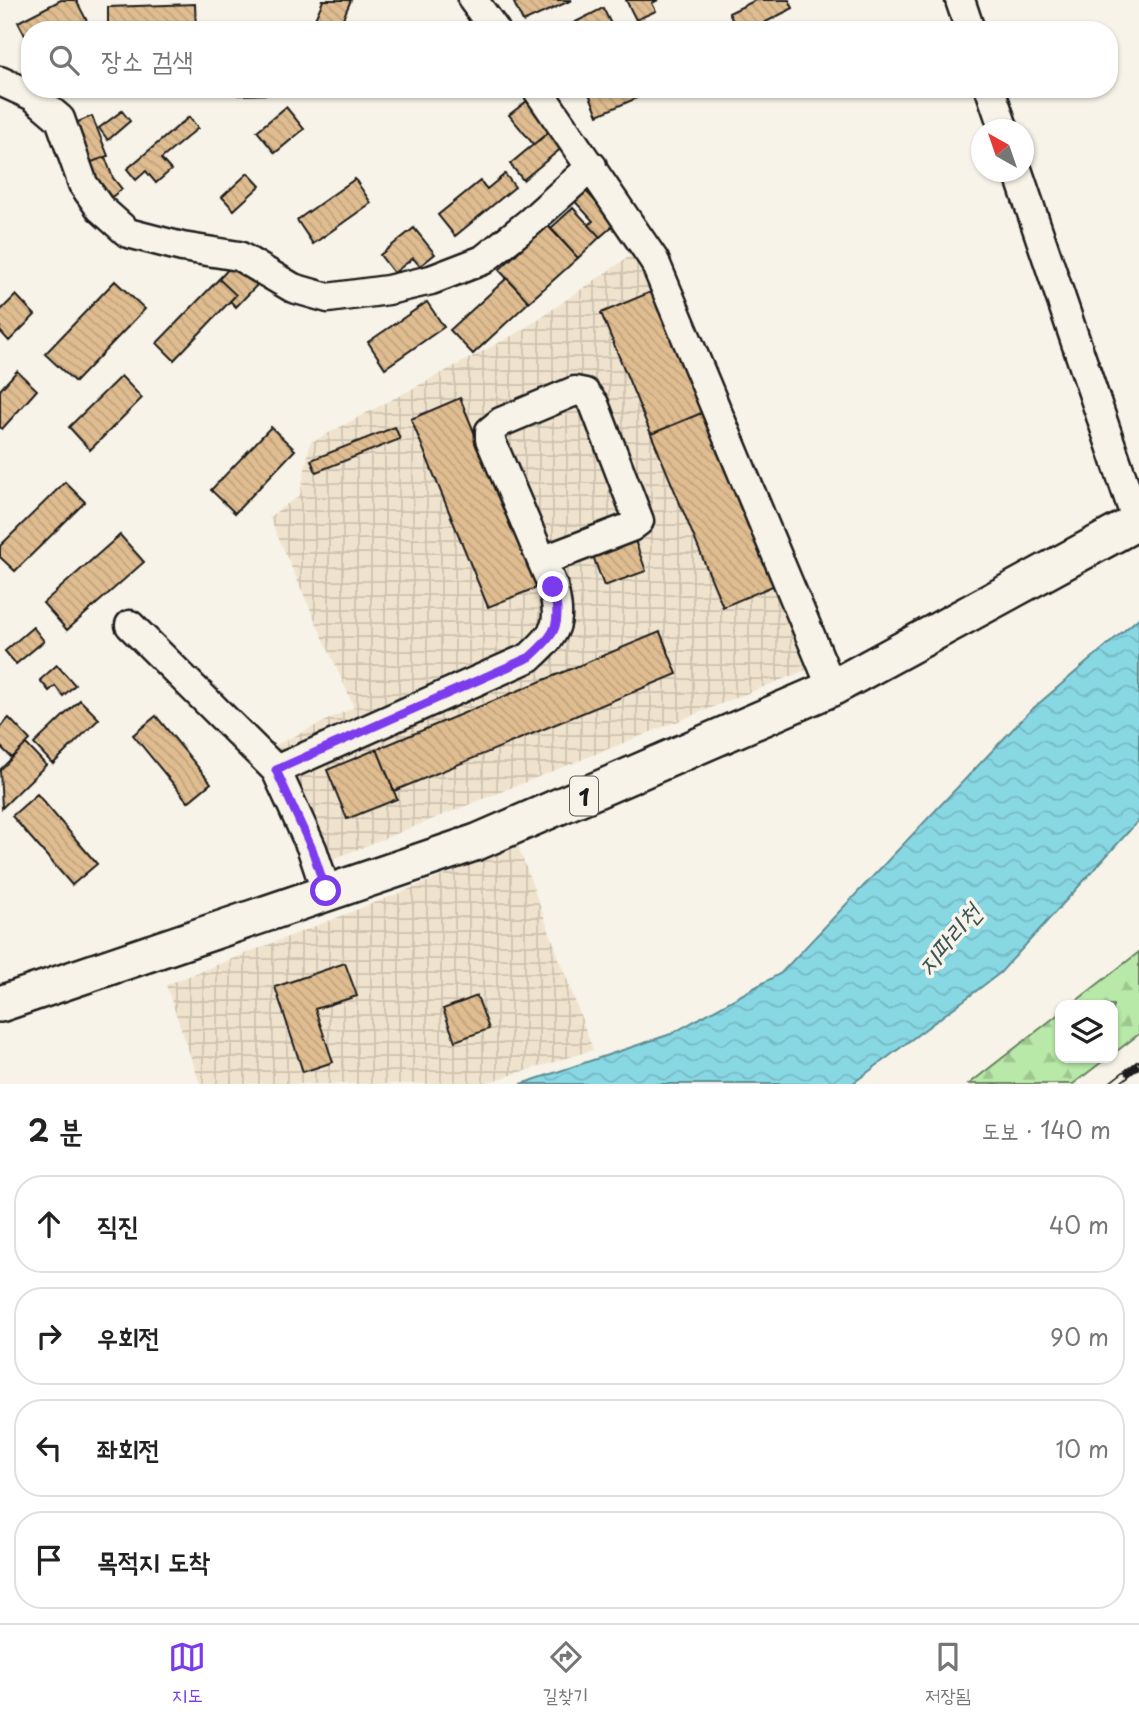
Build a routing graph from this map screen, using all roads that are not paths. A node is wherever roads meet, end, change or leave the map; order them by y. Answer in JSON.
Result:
{"nodes":[{"id":1,"x":473,"y":0,"type":"edge"},
{"id":2,"x":960,"y":0,"type":"edge"},
{"id":3,"x":488,"y":21,"type":"edge"},
{"id":4,"x":967,"y":21,"type":"edge"},
{"id":5,"x":0,"y":81,"type":"edge"},
{"id":6,"x":21,"y":91,"type":"edge"},
{"id":7,"x":35,"y":98,"type":"edge"},
{"id":8,"x":543,"y":98,"type":"edge"},
{"id":9,"x":993,"y":98,"type":"edge"},
{"id":10,"x":1000,"y":119,"type":"edge"},
{"id":11,"x":592,"y":166,"type":"junction"},
{"id":12,"x":1021,"y":182,"type":"edge"},
{"id":13,"x":1138,"y":522,"type":"edge"},
{"id":14,"x":542,"y":561,"type":"junction"},
{"id":15,"x":130,"y":625,"type":"dead end"},
{"id":16,"x":832,"y":688,"type":"junction"},
{"id":17,"x":276,"y":770,"type":"junction"},
{"id":18,"x":326,"y":891,"type":"junction"},
{"id":19,"x":0,"y":1004,"type":"edge"}],
"edges":[{"from":1,"to":3,"type":"street"},
{"from":2,"to":4,"type":"street"},
{"from":5,"to":6,"type":"street"},
{"from":7,"to":11,"type":"street"},
{"from":8,"to":11,"type":"street"},
{"from":9,"to":10,"type":"street"},
{"from":11,"to":16,"type":"street"},
{"from":12,"to":13,"type":"street"},
{"from":13,"to":16,"type":"main road","number":"1"},
{"from":14,"to":14,"type":"street"},
{"from":14,"to":17,"type":"street"},
{"from":15,"to":17,"type":"street"},
{"from":16,"to":18,"type":"main road","number":"1"},
{"from":17,"to":18,"type":"street"},
{"from":18,"to":19,"type":"main road","number":"1"}]}
